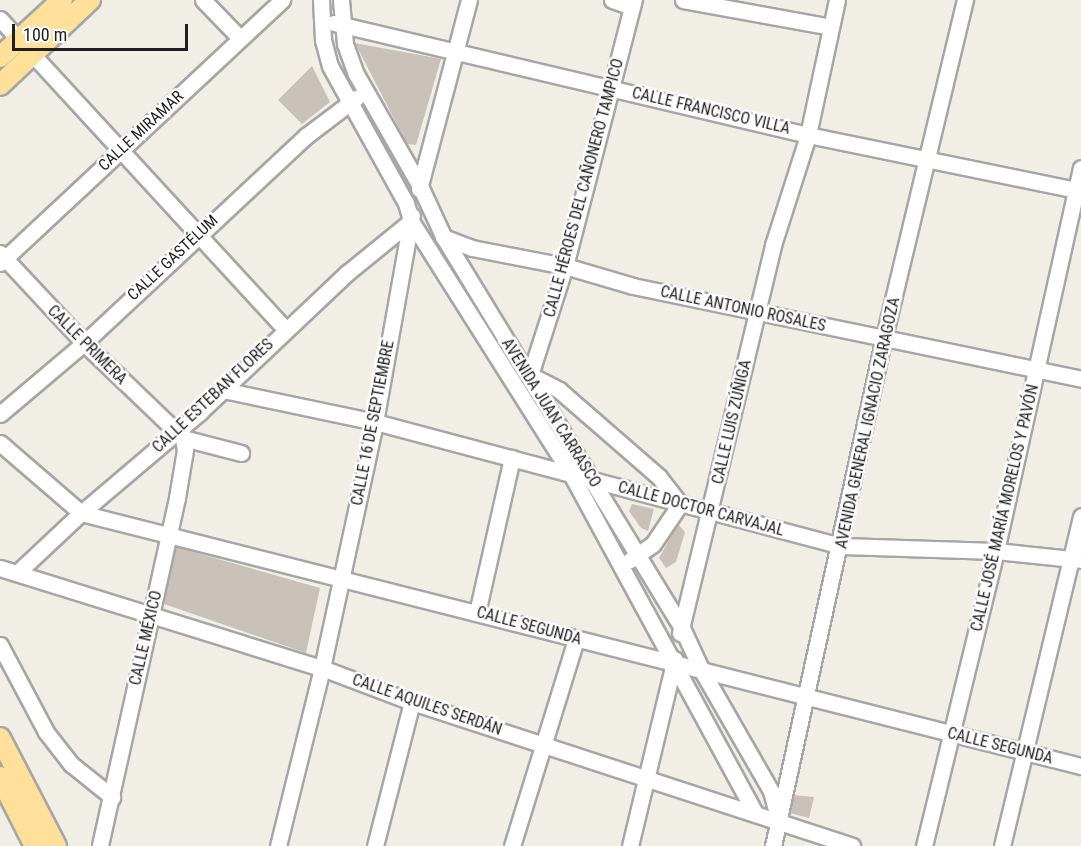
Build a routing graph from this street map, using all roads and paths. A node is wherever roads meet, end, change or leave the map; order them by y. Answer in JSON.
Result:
{"nodes":[{"id":1,"x":62,"y":0,"type":"edge"},
{"id":2,"x":90,"y":0,"type":"edge"},
{"id":3,"x":203,"y":0,"type":"edge"},
{"id":4,"x":282,"y":0,"type":"edge"},
{"id":5,"x":321,"y":0,"type":"edge"},
{"id":6,"x":341,"y":0,"type":"edge"},
{"id":7,"x":468,"y":0,"type":"edge"},
{"id":8,"x":612,"y":0,"type":"edge"},
{"id":9,"x":683,"y":0,"type":"edge"},
{"id":10,"x":837,"y":0,"type":"edge"},
{"id":11,"x":965,"y":0,"type":"edge"},
{"id":12,"x":633,"y":4,"type":"edge"},
{"id":13,"x":0,"y":19,"type":"edge"},
{"id":14,"x":322,"y":21,"type":"junction"},
{"id":15,"x":342,"y":24,"type":"junction"},
{"id":16,"x":831,"y":27,"type":"junction"},
{"id":17,"x":240,"y":38,"type":"junction"},
{"id":18,"x":19,"y":39,"type":"junction"},
{"id":19,"x":456,"y":49,"type":"junction"},
{"id":20,"x":33,"y":55,"type":"junction"},
{"id":21,"x":0,"y":57,"type":"edge"},
{"id":22,"x":0,"y":85,"type":"edge"},
{"id":23,"x":613,"y":88,"type":"junction"},
{"id":24,"x":365,"y":91,"type":"junction"},
{"id":25,"x":349,"y":103,"type":"junction"},
{"id":26,"x":808,"y":135,"type":"junction"},
{"id":27,"x":122,"y":149,"type":"junction"},
{"id":28,"x":928,"y":159,"type":"junction"},
{"id":29,"x":1081,"y":168,"type":"edge"},
{"id":30,"x":420,"y":186,"type":"junction"},
{"id":31,"x":1079,"y":190,"type":"edge"},
{"id":32,"x":411,"y":221,"type":"junction"},
{"id":33,"x":200,"y":232,"type":"junction"},
{"id":34,"x":444,"y":238,"type":"junction"},
{"id":35,"x":2,"y":258,"type":"edge"},
{"id":36,"x":565,"y":266,"type":"junction"},
{"id":37,"x":758,"y":313,"type":"junction"},
{"id":38,"x":285,"y":329,"type":"junction"},
{"id":39,"x":884,"y":338,"type":"junction"},
{"id":40,"x":84,"y":343,"type":"junction"},
{"id":41,"x":1036,"y":371,"type":"junction"},
{"id":42,"x":530,"y":375,"type":"junction"},
{"id":43,"x":1081,"y":379,"type":"edge"},
{"id":44,"x":515,"y":385,"type":"junction"},
{"id":45,"x":223,"y":390,"type":"junction"},
{"id":46,"x":0,"y":414,"type":"edge"},
{"id":47,"x":375,"y":422,"type":"junction"},
{"id":48,"x":180,"y":435,"type":"junction"},
{"id":49,"x":0,"y":443,"type":"edge"},
{"id":50,"x":241,"y":453,"type":"dead end"},
{"id":51,"x":512,"y":458,"type":"junction"},
{"id":52,"x":571,"y":474,"type":"junction"},
{"id":53,"x":594,"y":481,"type":"junction"},
{"id":54,"x":680,"y":504,"type":"junction"},
{"id":55,"x":711,"y":512,"type":"junction"},
{"id":56,"x":81,"y":513,"type":"junction"},
{"id":57,"x":1081,"y":516,"type":"edge"},
{"id":58,"x":169,"y":535,"type":"junction"},
{"id":59,"x":842,"y":546,"type":"junction"},
{"id":60,"x":996,"y":551,"type":"junction"},
{"id":61,"x":639,"y":555,"type":"junction"},
{"id":62,"x":1077,"y":559,"type":"edge"},
{"id":63,"x":621,"y":566,"type":"junction"},
{"id":64,"x":0,"y":568,"type":"edge"},
{"id":65,"x":17,"y":573,"type":"junction"},
{"id":66,"x":341,"y":577,"type":"junction"},
{"id":67,"x":477,"y":613,"type":"junction"},
{"id":68,"x":151,"y":615,"type":"junction"},
{"id":69,"x":682,"y":628,"type":"junction"},
{"id":70,"x":576,"y":639,"type":"junction"},
{"id":71,"x":0,"y":645,"type":"edge"},
{"id":72,"x":674,"y":662,"type":"junction"},
{"id":73,"x":322,"y":668,"type":"junction"},
{"id":74,"x":702,"y":671,"type":"junction"},
{"id":75,"x":807,"y":698,"type":"junction"},
{"id":76,"x":412,"y":702,"type":"junction"},
{"id":77,"x":952,"y":734,"type":"junction"},
{"id":78,"x":0,"y":738,"type":"edge"},
{"id":79,"x":544,"y":745,"type":"junction"},
{"id":80,"x":744,"y":746,"type":"junction"},
{"id":81,"x":1024,"y":752,"type":"junction"},
{"id":82,"x":727,"y":756,"type":"junction"},
{"id":83,"x":1081,"y":766,"type":"edge"},
{"id":84,"x":0,"y":777,"type":"edge"},
{"id":85,"x":646,"y":778,"type":"junction"},
{"id":86,"x":112,"y":797,"type":"junction"},
{"id":87,"x":755,"y":813,"type":"junction"},
{"id":88,"x":779,"y":821,"type":"junction"},
{"id":89,"x":35,"y":846,"type":"edge"},
{"id":90,"x":56,"y":846,"type":"edge"},
{"id":91,"x":100,"y":846,"type":"edge"},
{"id":92,"x":278,"y":846,"type":"edge"},
{"id":93,"x":375,"y":846,"type":"edge"},
{"id":94,"x":512,"y":846,"type":"edge"},
{"id":95,"x":630,"y":846,"type":"edge"},
{"id":96,"x":773,"y":846,"type":"edge"},
{"id":97,"x":852,"y":846,"type":"edge"},
{"id":98,"x":924,"y":846,"type":"edge"},
{"id":99,"x":1002,"y":846,"type":"edge"}],
"edges":[{"from":1,"to":18,"type":"main road"},
{"from":2,"to":20,"type":"main road"},
{"from":3,"to":17,"type":"street"},
{"from":4,"to":17,"type":"street","name":"CALLE MIRAMAR"},
{"from":5,"to":14,"type":"street","name":"AVENIDA JUAN CARRASCO"},
{"from":6,"to":15,"type":"street","name":"AVENIDA JUAN CARRASCO"},
{"from":7,"to":19,"type":"street","name":"CALLE 16 DE SEPTIEMBRE"},
{"from":8,"to":12,"type":"street"},
{"from":9,"to":16,"type":"street"},
{"from":10,"to":16,"type":"street","name":"CALLE LUIS ZÚÑIGA"},
{"from":11,"to":28,"type":"street","name":"AVENIDA GENERAL IGNACIO ZARAGOZA"},
{"from":12,"to":23,"type":"street","name":"CALLE HÉROES DEL CAÑONERO TAMPICO"},
{"from":13,"to":18,"type":"street"},
{"from":14,"to":15,"type":"street","name":"CALLE FRANCISCO VILLA"},
{"from":14,"to":25,"type":"street","name":"AVENIDA JUAN CARRASCO"},
{"from":15,"to":19,"type":"street","name":"CALLE FRANCISCO VILLA"},
{"from":15,"to":24,"type":"street","name":"AVENIDA JUAN CARRASCO"},
{"from":16,"to":26,"type":"street","name":"CALLE LUIS ZÚÑIGA"},
{"from":17,"to":27,"type":"street","name":"CALLE MIRAMAR"},
{"from":18,"to":20,"type":"street"},
{"from":18,"to":21,"type":"main road"},
{"from":19,"to":23,"type":"street","name":"CALLE FRANCISCO VILLA"},
{"from":19,"to":30,"type":"street","name":"CALLE 16 DE SEPTIEMBRE"},
{"from":20,"to":22,"type":"main road"},
{"from":20,"to":27,"type":"street"},
{"from":23,"to":26,"type":"street","name":"CALLE FRANCISCO VILLA"},
{"from":23,"to":36,"type":"street","name":"CALLE HÉROES DEL CAÑONERO TAMPICO"},
{"from":24,"to":25,"type":"street","name":"CALLE GASTÉLUM"},
{"from":24,"to":30,"type":"street","name":"AVENIDA JUAN CARRASCO"},
{"from":25,"to":32,"type":"street","name":"AVENIDA JUAN CARRASCO"},
{"from":25,"to":33,"type":"street","name":"CALLE GASTÉLUM"},
{"from":26,"to":28,"type":"street","name":"CALLE FRANCISCO VILLA"},
{"from":26,"to":37,"type":"street","name":"CALLE LUIS ZÚÑIGA"},
{"from":27,"to":33,"type":"street"},
{"from":27,"to":35,"type":"street","name":"CALLE MIRAMAR"},
{"from":28,"to":31,"type":"street","name":"CALLE FRANCISCO VILLA"},
{"from":28,"to":39,"type":"street","name":"AVENIDA GENERAL IGNACIO ZARAGOZA"},
{"from":29,"to":31,"type":"street","name":"CALLE JOSÉ MARÍA MORELOS Y PAVÓN"},
{"from":30,"to":32,"type":"street","name":"CALLE 16 DE SEPTIEMBRE"},
{"from":30,"to":34,"type":"street","name":"AVENIDA JUAN CARRASCO"},
{"from":31,"to":41,"type":"street","name":"CALLE JOSÉ MARÍA MORELOS Y PAVÓN"},
{"from":32,"to":34,"type":"street","name":"CALLE ANTONIO ROSALES"},
{"from":32,"to":38,"type":"street","name":"CALLE ESTEBAN FLORES"},
{"from":32,"to":44,"type":"street","name":"AVENIDA JUAN CARRASCO"},
{"from":32,"to":47,"type":"street","name":"CALLE 16 DE SEPTIEMBRE"},
{"from":33,"to":38,"type":"street"},
{"from":33,"to":40,"type":"street","name":"CALLE GASTÉLUM"},
{"from":34,"to":36,"type":"street","name":"CALLE ANTONIO ROSALES"},
{"from":34,"to":42,"type":"street","name":"AVENIDA JUAN CARRASCO"},
{"from":35,"to":40,"type":"street","name":"CALLE PRIMERA"},
{"from":36,"to":37,"type":"street","name":"CALLE ANTONIO ROSALES"},
{"from":36,"to":42,"type":"street","name":"CALLE HÉROES DEL CAÑONERO TAMPICO"},
{"from":37,"to":39,"type":"street","name":"CALLE ANTONIO ROSALES"},
{"from":37,"to":55,"type":"street","name":"CALLE LUIS ZÚÑIGA"},
{"from":38,"to":45,"type":"street","name":"CALLE ESTEBAN FLORES"},
{"from":39,"to":41,"type":"street","name":"CALLE ANTONIO ROSALES"},
{"from":39,"to":59,"type":"street","name":"AVENIDA GENERAL IGNACIO ZARAGOZA"},
{"from":40,"to":46,"type":"street","name":"CALLE GASTÉLUM"},
{"from":40,"to":48,"type":"street","name":"CALLE PRIMERA"},
{"from":41,"to":43,"type":"street","name":"CALLE ANTONIO ROSALES"},
{"from":41,"to":60,"type":"street","name":"CALLE JOSÉ MARÍA MORELOS Y PAVÓN"},
{"from":42,"to":44,"type":"street"},
{"from":42,"to":53,"type":"street","name":"AVENIDA JUAN CARRASCO"},
{"from":42,"to":54,"type":"street"},
{"from":44,"to":52,"type":"street","name":"AVENIDA JUAN CARRASCO"},
{"from":45,"to":47,"type":"street","name":"CALLE DOCTOR CARVAJAL"},
{"from":45,"to":48,"type":"street","name":"CALLE ESTEBAN FLORES"},
{"from":47,"to":51,"type":"street","name":"CALLE DOCTOR CARVAJAL"},
{"from":47,"to":66,"type":"street","name":"CALLE 16 DE SEPTIEMBRE"},
{"from":48,"to":50,"type":"street"},
{"from":48,"to":56,"type":"street","name":"CALLE ESTEBAN FLORES"},
{"from":48,"to":58,"type":"street","name":"CALLE MÉXICO"},
{"from":49,"to":56,"type":"street","name":"CALLE SEGUNDA"},
{"from":51,"to":52,"type":"street","name":"CALLE DOCTOR CARVAJAL"},
{"from":51,"to":67,"type":"street"},
{"from":52,"to":53,"type":"street","name":"CALLE DOCTOR CARVAJAL"},
{"from":52,"to":63,"type":"street","name":"AVENIDA JUAN CARRASCO"},
{"from":53,"to":54,"type":"street","name":"CALLE DOCTOR CARVAJAL"},
{"from":53,"to":61,"type":"street","name":"AVENIDA JUAN CARRASCO"},
{"from":54,"to":55,"type":"street","name":"CALLE DOCTOR CARVAJAL"},
{"from":54,"to":61,"type":"street"},
{"from":55,"to":59,"type":"street","name":"CALLE DOCTOR CARVAJAL"},
{"from":55,"to":69,"type":"street","name":"CALLE LUIS ZÚÑIGA"},
{"from":56,"to":58,"type":"street","name":"CALLE SEGUNDA"},
{"from":56,"to":65,"type":"street","name":"CALLE ESTEBAN FLORES"},
{"from":57,"to":62,"type":"street"},
{"from":58,"to":66,"type":"street","name":"CALLE SEGUNDA"},
{"from":58,"to":68,"type":"street","name":"CALLE MÉXICO"},
{"from":59,"to":60,"type":"street","name":"CALLE DOCTOR CARVAJAL"},
{"from":59,"to":75,"type":"street","name":"AVENIDA GENERAL IGNACIO ZARAGOZA"},
{"from":60,"to":62,"type":"street","name":"CALLE DOCTOR CARVAJAL"},
{"from":60,"to":77,"type":"street","name":"CALLE JOSÉ MARÍA MORELOS Y PAVÓN"},
{"from":61,"to":63,"type":"street"},
{"from":61,"to":69,"type":"street","name":"AVENIDA JUAN CARRASCO"},
{"from":62,"to":81,"type":"street"},
{"from":63,"to":72,"type":"street","name":"AVENIDA JUAN CARRASCO"},
{"from":64,"to":65,"type":"street","name":"CALLE AQUILES SERDÁN"},
{"from":65,"to":68,"type":"street","name":"CALLE AQUILES SERDÁN"},
{"from":66,"to":67,"type":"street","name":"CALLE SEGUNDA"},
{"from":66,"to":73,"type":"street","name":"CALLE 16 DE SEPTIEMBRE"},
{"from":67,"to":70,"type":"street","name":"CALLE SEGUNDA"},
{"from":68,"to":73,"type":"street","name":"CALLE AQUILES SERDÁN"},
{"from":68,"to":86,"type":"street","name":"CALLE MÉXICO"},
{"from":69,"to":72,"type":"street","name":"CALLE LUIS ZÚÑIGA"},
{"from":69,"to":74,"type":"street","name":"AVENIDA JUAN CARRASCO"},
{"from":70,"to":72,"type":"street","name":"CALLE SEGUNDA"},
{"from":70,"to":79,"type":"street"},
{"from":71,"to":86,"type":"street"},
{"from":72,"to":74,"type":"street","name":"CALLE SEGUNDA"},
{"from":72,"to":82,"type":"street","name":"AVENIDA JUAN CARRASCO"},
{"from":72,"to":85,"type":"street","name":"CALLE LUIS ZÚÑIGA"},
{"from":73,"to":76,"type":"street","name":"CALLE AQUILES SERDÁN"},
{"from":73,"to":92,"type":"street","name":"CALLE 16 DE SEPTIEMBRE"},
{"from":74,"to":75,"type":"street","name":"CALLE SEGUNDA"},
{"from":74,"to":80,"type":"street","name":"AVENIDA JUAN CARRASCO"},
{"from":75,"to":77,"type":"street","name":"CALLE SEGUNDA"},
{"from":75,"to":88,"type":"street","name":"AVENIDA GENERAL IGNACIO ZARAGOZA"},
{"from":76,"to":79,"type":"street","name":"CALLE AQUILES SERDÁN"},
{"from":76,"to":93,"type":"street"},
{"from":77,"to":81,"type":"street","name":"CALLE SEGUNDA"},
{"from":77,"to":98,"type":"street","name":"CALLE JOSÉ MARÍA MORELOS Y PAVÓN"},
{"from":78,"to":90,"type":"main road"},
{"from":79,"to":85,"type":"street","name":"CALLE AQUILES SERDÁN"},
{"from":79,"to":94,"type":"street"},
{"from":80,"to":82,"type":"street"},
{"from":80,"to":88,"type":"street","name":"AVENIDA JUAN CARRASCO"},
{"from":81,"to":83,"type":"street","name":"CALLE SEGUNDA"},
{"from":81,"to":99,"type":"street"},
{"from":82,"to":87,"type":"street","name":"AVENIDA JUAN CARRASCO"},
{"from":84,"to":89,"type":"main road"},
{"from":85,"to":87,"type":"street","name":"CALLE AQUILES SERDÁN"},
{"from":85,"to":95,"type":"street","name":"CALLE LUIS ZÚÑIGA"},
{"from":86,"to":91,"type":"street","name":"CALLE MÉXICO"},
{"from":87,"to":88,"type":"street","name":"CALLE AQUILES SERDÁN"},
{"from":88,"to":96,"type":"street","name":"AVENIDA GENERAL IGNACIO ZARAGOZA"},
{"from":88,"to":97,"type":"street","name":"CALLE AQUILES SERDÁN"}]}
